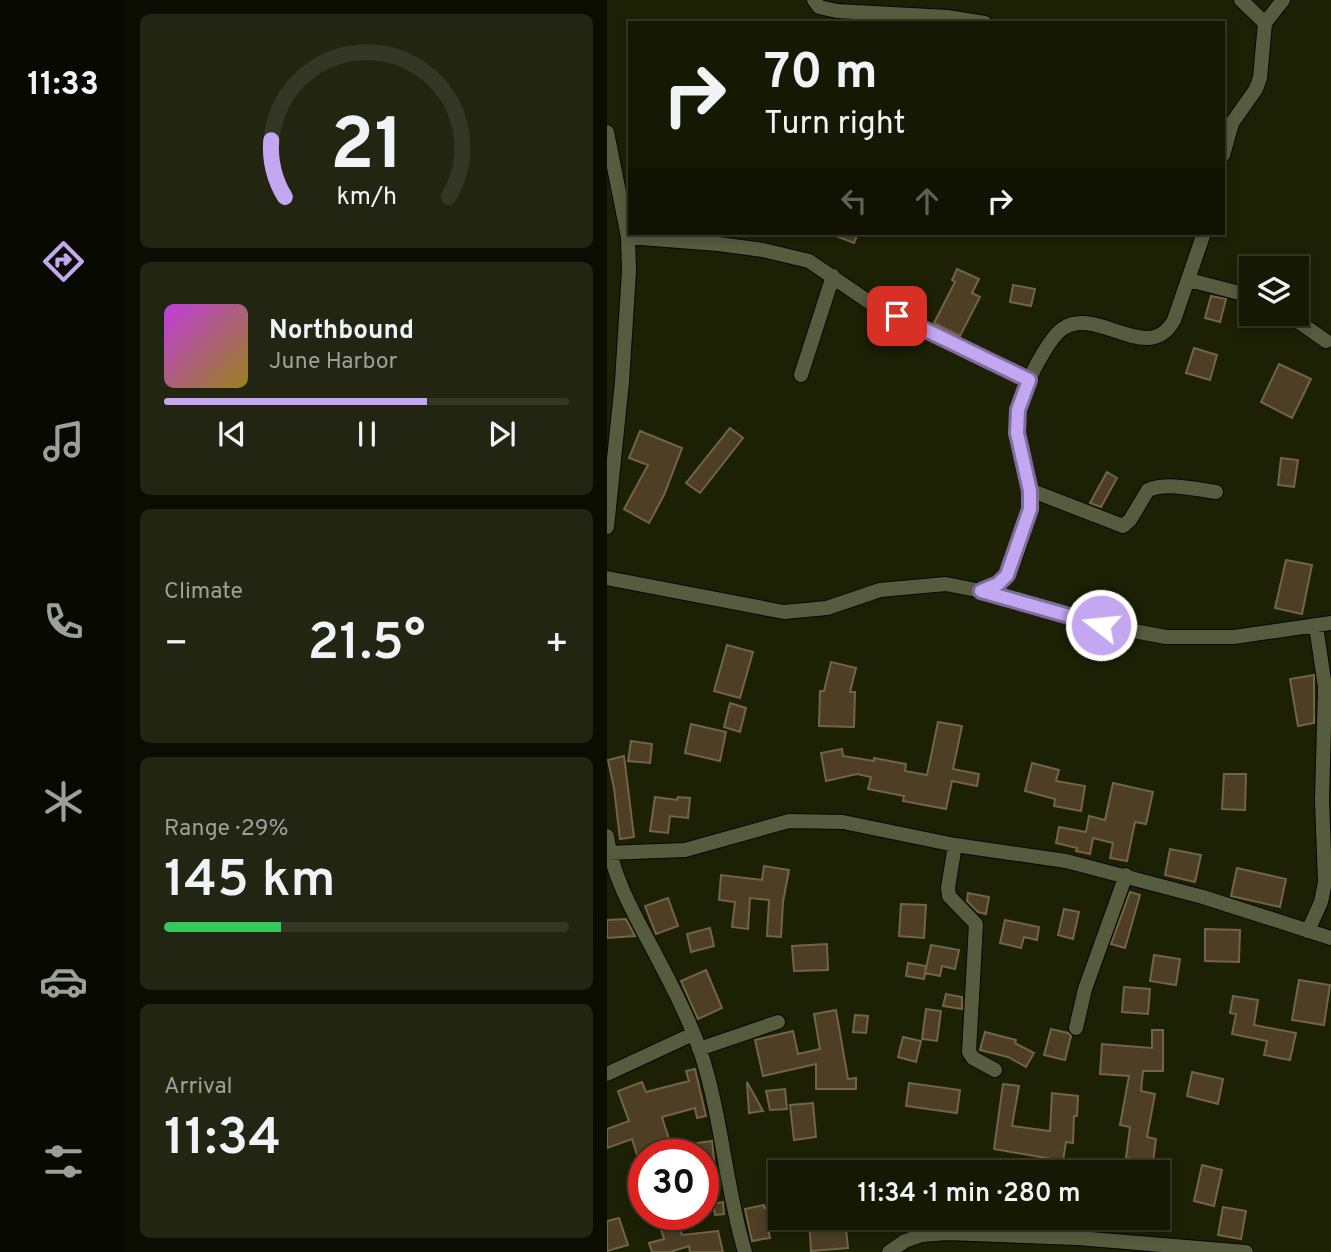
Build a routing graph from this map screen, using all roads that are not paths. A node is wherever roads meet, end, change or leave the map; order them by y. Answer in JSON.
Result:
{"nodes":[{"id":1,"x":814,"y":0,"type":"edge"},
{"id":2,"x":1241,"y":0,"type":"edge"},
{"id":3,"x":1283,"y":0,"type":"edge"},
{"id":4,"x":972,"y":21,"type":"edge"},
{"id":5,"x":1265,"y":23,"type":"junction"},
{"id":6,"x":607,"y":132,"type":"edge"},
{"id":7,"x":1225,"y":148,"type":"edge"},
{"id":8,"x":1203,"y":235,"type":"edge"},
{"id":9,"x":628,"y":237,"type":"junction"},
{"id":10,"x":833,"y":276,"type":"junction"},
{"id":11,"x":1189,"y":280,"type":"junction"},
{"id":12,"x":1239,"y":293,"type":"edge"},
{"id":13,"x":1305,"y":326,"type":"edge"},
{"id":14,"x":1326,"y":341,"type":"dead end"},
{"id":15,"x":801,"y":375,"type":"dead end"},
{"id":16,"x":1029,"y":380,"type":"junction"},
{"id":17,"x":1030,"y":491,"type":"junction"},
{"id":18,"x":1216,"y":492,"type":"dead end"},
{"id":19,"x":607,"y":527,"type":"edge"},
{"id":20,"x":607,"y":578,"type":"edge"},
{"id":21,"x":981,"y":591,"type":"junction"},
{"id":22,"x":1331,"y":623,"type":"edge"},
{"id":23,"x":1316,"y":626,"type":"junction"},
{"id":24,"x":607,"y":836,"type":"edge"},
{"id":25,"x":955,"y":845,"type":"junction"},
{"id":26,"x":608,"y":853,"type":"edge"},
{"id":27,"x":1126,"y":875,"type":"junction"},
{"id":28,"x":1308,"y":931,"type":"junction"},
{"id":29,"x":1331,"y":938,"type":"edge"},
{"id":30,"x":778,"y":1022,"type":"dead end"},
{"id":31,"x":1076,"y":1028,"type":"dead end"},
{"id":32,"x":693,"y":1034,"type":"junction"},
{"id":33,"x":699,"y":1049,"type":"junction"},
{"id":34,"x":995,"y":1070,"type":"dead end"},
{"id":35,"x":607,"y":1074,"type":"edge"},
{"id":36,"x":1212,"y":1251,"type":"edge"},
{"id":37,"x":745,"y":1252,"type":"edge"},
{"id":38,"x":889,"y":1252,"type":"edge"},
{"id":39,"x":1246,"y":1252,"type":"edge"}],
"edges":[{"from":1,"to":4,"type":"street"},
{"from":2,"to":5,"type":"street"},
{"from":3,"to":5,"type":"street"},
{"from":5,"to":7,"type":"street"},
{"from":6,"to":9,"type":"street"},
{"from":8,"to":11,"type":"street"},
{"from":9,"to":10,"type":"street"},
{"from":9,"to":19,"type":"street"},
{"from":10,"to":15,"type":"street"},
{"from":10,"to":16,"type":"street"},
{"from":11,"to":12,"type":"street"},
{"from":11,"to":16,"type":"street"},
{"from":13,"to":14,"type":"street"},
{"from":16,"to":17,"type":"street"},
{"from":17,"to":18,"type":"street"},
{"from":17,"to":21,"type":"street"},
{"from":20,"to":21,"type":"street"},
{"from":21,"to":23,"type":"street"},
{"from":22,"to":23,"type":"street"},
{"from":23,"to":28,"type":"street"},
{"from":24,"to":26,"type":"street"},
{"from":25,"to":26,"type":"street"},
{"from":25,"to":27,"type":"street"},
{"from":25,"to":34,"type":"street"},
{"from":26,"to":32,"type":"street"},
{"from":27,"to":28,"type":"street"},
{"from":27,"to":31,"type":"street"},
{"from":28,"to":29,"type":"street"},
{"from":30,"to":33,"type":"street"},
{"from":32,"to":33,"type":"street"},
{"from":32,"to":35,"type":"street"},
{"from":33,"to":37,"type":"street"},
{"from":36,"to":38,"type":"street"},
{"from":36,"to":39,"type":"street"}]}
